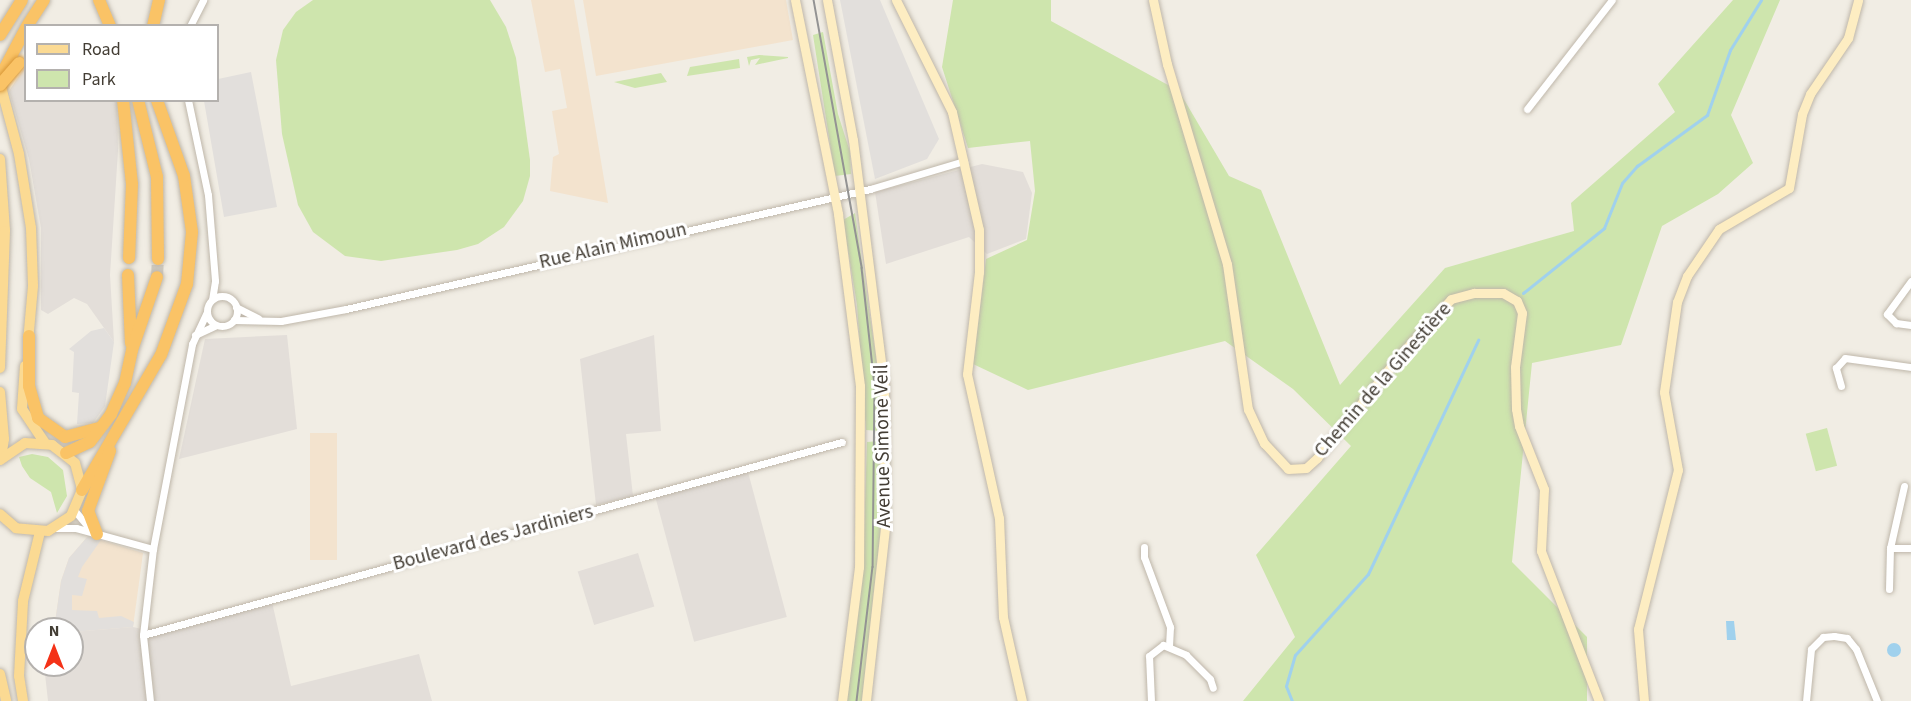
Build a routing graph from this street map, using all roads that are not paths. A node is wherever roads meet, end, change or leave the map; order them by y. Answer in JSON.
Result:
{"nodes":[{"id":1,"x":22,"y":0,"type":"edge"},
{"id":2,"x":44,"y":0,"type":"edge"},
{"id":3,"x":99,"y":0,"type":"edge"},
{"id":4,"x":159,"y":0,"type":"edge"},
{"id":5,"x":203,"y":0,"type":"edge"},
{"id":6,"x":795,"y":0,"type":"edge"},
{"id":7,"x":827,"y":0,"type":"edge"},
{"id":8,"x":896,"y":0,"type":"edge"},
{"id":9,"x":1153,"y":0,"type":"edge"},
{"id":10,"x":1612,"y":0,"type":"edge"},
{"id":11,"x":1858,"y":0,"type":"edge"},
{"id":12,"x":28,"y":24,"type":"edge"},
{"id":13,"x":109,"y":24,"type":"edge"},
{"id":14,"x":153,"y":24,"type":"edge"},
{"id":15,"x":191,"y":24,"type":"edge"},
{"id":16,"x":3,"y":29,"type":"edge"},
{"id":17,"x":24,"y":31,"type":"edge"},
{"id":18,"x":22,"y":61,"type":"edge"},
{"id":19,"x":0,"y":77,"type":"edge"},
{"id":20,"x":0,"y":84,"type":"edge"},
{"id":21,"x":123,"y":102,"type":"edge"},
{"id":22,"x":138,"y":102,"type":"edge"},
{"id":23,"x":158,"y":102,"type":"edge"},
{"id":24,"x":188,"y":102,"type":"edge"},
{"id":25,"x":1527,"y":109,"type":"dead end"},
{"id":26,"x":0,"y":159,"type":"edge"},
{"id":27,"x":964,"y":161,"type":"junction"},
{"id":28,"x":859,"y":191,"type":"junction"},
{"id":29,"x":835,"y":196,"type":"junction"},
{"id":30,"x":5,"y":231,"type":"junction"},
{"id":31,"x":129,"y":258,"type":"dead end"},
{"id":32,"x":158,"y":259,"type":"tunnel mouth"},
{"id":33,"x":0,"y":273,"type":"edge"},
{"id":34,"x":128,"y":276,"type":"dead end"},
{"id":35,"x":157,"y":277,"type":"tunnel mouth"},
{"id":36,"x":215,"y":281,"type":"junction"},
{"id":37,"x":1911,"y":281,"type":"edge"},
{"id":38,"x":228,"y":297,"type":"junction"},
{"id":39,"x":212,"y":299,"type":"junction"},
{"id":40,"x":236,"y":307,"type":"junction"},
{"id":41,"x":207,"y":312,"type":"junction"},
{"id":42,"x":260,"y":319,"type":"junction"},
{"id":43,"x":234,"y":320,"type":"junction"},
{"id":44,"x":216,"y":325,"type":"junction"},
{"id":45,"x":1911,"y":325,"type":"edge"},
{"id":46,"x":195,"y":335,"type":"junction"},
{"id":47,"x":29,"y":336,"type":"junction"},
{"id":48,"x":132,"y":350,"type":"junction"},
{"id":49,"x":0,"y":368,"type":"edge"},
{"id":50,"x":1911,"y":368,"type":"edge"},
{"id":51,"x":1841,"y":386,"type":"dead end"},
{"id":52,"x":0,"y":392,"type":"edge"},
{"id":53,"x":103,"y":426,"type":"junction"},
{"id":54,"x":113,"y":438,"type":"junction"},
{"id":55,"x":44,"y":442,"type":"junction"},
{"id":56,"x":842,"y":442,"type":"dead end"},
{"id":57,"x":66,"y":453,"type":"junction"},
{"id":58,"x":0,"y":459,"type":"edge"},
{"id":59,"x":1904,"y":486,"type":"dead end"},
{"id":60,"x":82,"y":490,"type":"junction"},
{"id":61,"x":75,"y":511,"type":"junction"},
{"id":62,"x":0,"y":514,"type":"edge"},
{"id":63,"x":56,"y":528,"type":"junction"},
{"id":64,"x":40,"y":532,"type":"junction"},
{"id":65,"x":97,"y":534,"type":"junction"},
{"id":66,"x":1144,"y":548,"type":"dead end"},
{"id":67,"x":1911,"y":548,"type":"edge"},
{"id":68,"x":153,"y":549,"type":"junction"},
{"id":69,"x":1890,"y":549,"type":"junction"},
{"id":70,"x":1889,"y":589,"type":"dead end"},
{"id":71,"x":144,"y":635,"type":"junction"},
{"id":72,"x":1169,"y":646,"type":"junction"},
{"id":73,"x":0,"y":674,"type":"edge"},
{"id":74,"x":1213,"y":688,"type":"dead end"},
{"id":75,"x":6,"y":701,"type":"edge"},
{"id":76,"x":22,"y":701,"type":"edge"},
{"id":77,"x":150,"y":701,"type":"edge"},
{"id":78,"x":842,"y":701,"type":"edge"},
{"id":79,"x":866,"y":701,"type":"edge"},
{"id":80,"x":1022,"y":701,"type":"edge"},
{"id":81,"x":1151,"y":701,"type":"edge"},
{"id":82,"x":1599,"y":701,"type":"edge"},
{"id":83,"x":1644,"y":701,"type":"edge"},
{"id":84,"x":1806,"y":701,"type":"edge"},
{"id":85,"x":1877,"y":701,"type":"edge"}],
"edges":[{"from":1,"to":16,"type":"highway"},
{"from":2,"to":12,"type":"highway"},
{"from":3,"to":13,"type":"highway"},
{"from":4,"to":14,"type":"highway"},
{"from":5,"to":15,"type":"street"},
{"from":6,"to":29,"type":"main road","name":"Avenue Simone Veil"},
{"from":7,"to":28,"type":"main road","name":"Avenue Simone Veil"},
{"from":8,"to":27,"type":"main road"},
{"from":9,"to":82,"type":"main road","name":"Chemin de la Ginestière"},
{"from":10,"to":25,"type":"street"},
{"from":11,"to":83,"type":"main road"},
{"from":17,"to":19,"type":"highway"},
{"from":18,"to":20,"type":"highway","bridge":true},
{"from":20,"to":47,"type":"main road"},
{"from":21,"to":31,"type":"highway"},
{"from":22,"to":32,"type":"highway"},
{"from":23,"to":54,"type":"highway"},
{"from":24,"to":36,"type":"street"},
{"from":26,"to":30,"type":"main road"},
{"from":27,"to":28,"type":"street","name":"Rue Alain Mimoun"},
{"from":27,"to":80,"type":"main road"},
{"from":28,"to":29,"type":"street","name":"Rue Alain Mimoun"},
{"from":28,"to":79,"type":"main road","name":"Avenue Simone Veil"},
{"from":29,"to":42,"type":"street","name":"Rue Alain Mimoun"},
{"from":29,"to":78,"type":"main road","name":"Avenue Simone Veil"},
{"from":30,"to":33,"type":"main road"},
{"from":30,"to":49,"type":"main road"},
{"from":34,"to":48,"type":"highway"},
{"from":35,"to":48,"type":"highway"},
{"from":36,"to":38,"type":"street"},
{"from":36,"to":39,"type":"street"},
{"from":37,"to":45,"type":"street"},
{"from":38,"to":39,"type":"street"},
{"from":38,"to":40,"type":"street"},
{"from":39,"to":41,"type":"street"},
{"from":40,"to":42,"type":"street","name":"Rue Alain Mimoun"},
{"from":40,"to":43,"type":"street"},
{"from":41,"to":44,"type":"street"},
{"from":41,"to":46,"type":"street"},
{"from":42,"to":43,"type":"street","name":"Rue Alain Mimoun"},
{"from":43,"to":44,"type":"street"},
{"from":44,"to":46,"type":"street"},
{"from":46,"to":68,"type":"street"},
{"from":47,"to":53,"type":"highway"},
{"from":47,"to":55,"type":"main road"},
{"from":48,"to":53,"type":"highway"},
{"from":50,"to":51,"type":"street"},
{"from":52,"to":58,"type":"main road"},
{"from":53,"to":57,"type":"highway"},
{"from":54,"to":60,"type":"highway"},
{"from":54,"to":65,"type":"highway"},
{"from":55,"to":57,"type":"main road"},
{"from":55,"to":58,"type":"main road"},
{"from":56,"to":71,"type":"street","name":"Boulevard des Jardiniers"},
{"from":57,"to":60,"type":"main road"},
{"from":59,"to":69,"type":"street"},
{"from":60,"to":61,"type":"main road"},
{"from":61,"to":63,"type":"main road"},
{"from":61,"to":65,"type":"street"},
{"from":62,"to":64,"type":"main road"},
{"from":63,"to":64,"type":"main road"},
{"from":63,"to":65,"type":"street"},
{"from":64,"to":76,"type":"main road"},
{"from":65,"to":68,"type":"street"},
{"from":66,"to":72,"type":"street"},
{"from":67,"to":69,"type":"street"},
{"from":68,"to":71,"type":"street"},
{"from":69,"to":70,"type":"street"},
{"from":71,"to":77,"type":"street"},
{"from":72,"to":74,"type":"street"},
{"from":72,"to":81,"type":"street"},
{"from":73,"to":75,"type":"main road"},
{"from":84,"to":85,"type":"street"}]}
